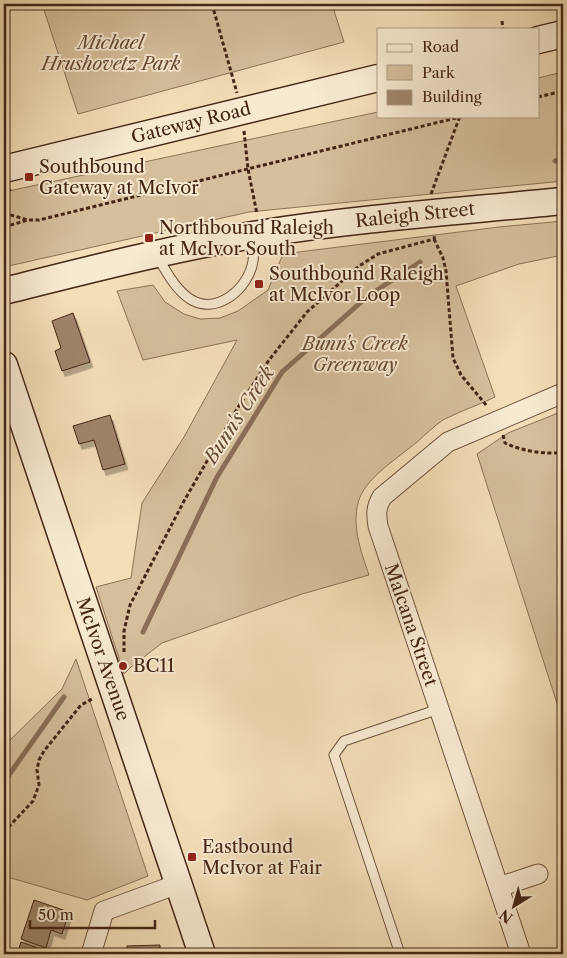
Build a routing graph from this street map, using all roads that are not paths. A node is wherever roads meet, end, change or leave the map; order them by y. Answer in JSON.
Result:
{"nodes":[{"id":1,"x":563,"y":34,"type":"edge"},
{"id":2,"x":540,"y":40,"type":"edge"},
{"id":3,"x":377,"y":78,"type":"edge"},
{"id":4,"x":4,"y":169,"type":"edge"},
{"id":5,"x":563,"y":200,"type":"edge"},
{"id":6,"x":258,"y":234,"type":"junction"},
{"id":7,"x":155,"y":254,"type":"junction"},
{"id":8,"x":4,"y":291,"type":"edge"},
{"id":9,"x":4,"y":365,"type":"edge"},
{"id":10,"x":563,"y":393,"type":"edge"},
{"id":11,"x":440,"y":709,"type":"junction"},
{"id":12,"x":538,"y":874,"type":"dead end"},
{"id":13,"x":178,"y":884,"type":"junction"},
{"id":14,"x":499,"y":887,"type":"junction"},
{"id":15,"x":92,"y":954,"type":"edge"},
{"id":16,"x":202,"y":954,"type":"edge"},
{"id":17,"x":400,"y":954,"type":"edge"},
{"id":18,"x":521,"y":954,"type":"edge"}],
"edges":[{"from":1,"to":2,"type":"street"},
{"from":3,"to":4,"type":"street","name":"Gateway Road"},
{"from":5,"to":6,"type":"street","name":"Raleigh Street"},
{"from":6,"to":7,"type":"street","name":"Raleigh Street"},
{"from":6,"to":7,"type":"lane"},
{"from":7,"to":8,"type":"street","name":"Raleigh Street"},
{"from":9,"to":13,"type":"street","name":"McIvor Avenue"},
{"from":10,"to":11,"type":"street","name":"Malcana Street"},
{"from":11,"to":14,"type":"street","name":"Malcana Street"},
{"from":11,"to":17,"type":"lane"},
{"from":12,"to":14,"type":"street"},
{"from":13,"to":15,"type":"street"},
{"from":13,"to":16,"type":"street","name":"McIvor Avenue"},
{"from":14,"to":18,"type":"street","name":"Malcana Street"}]}
